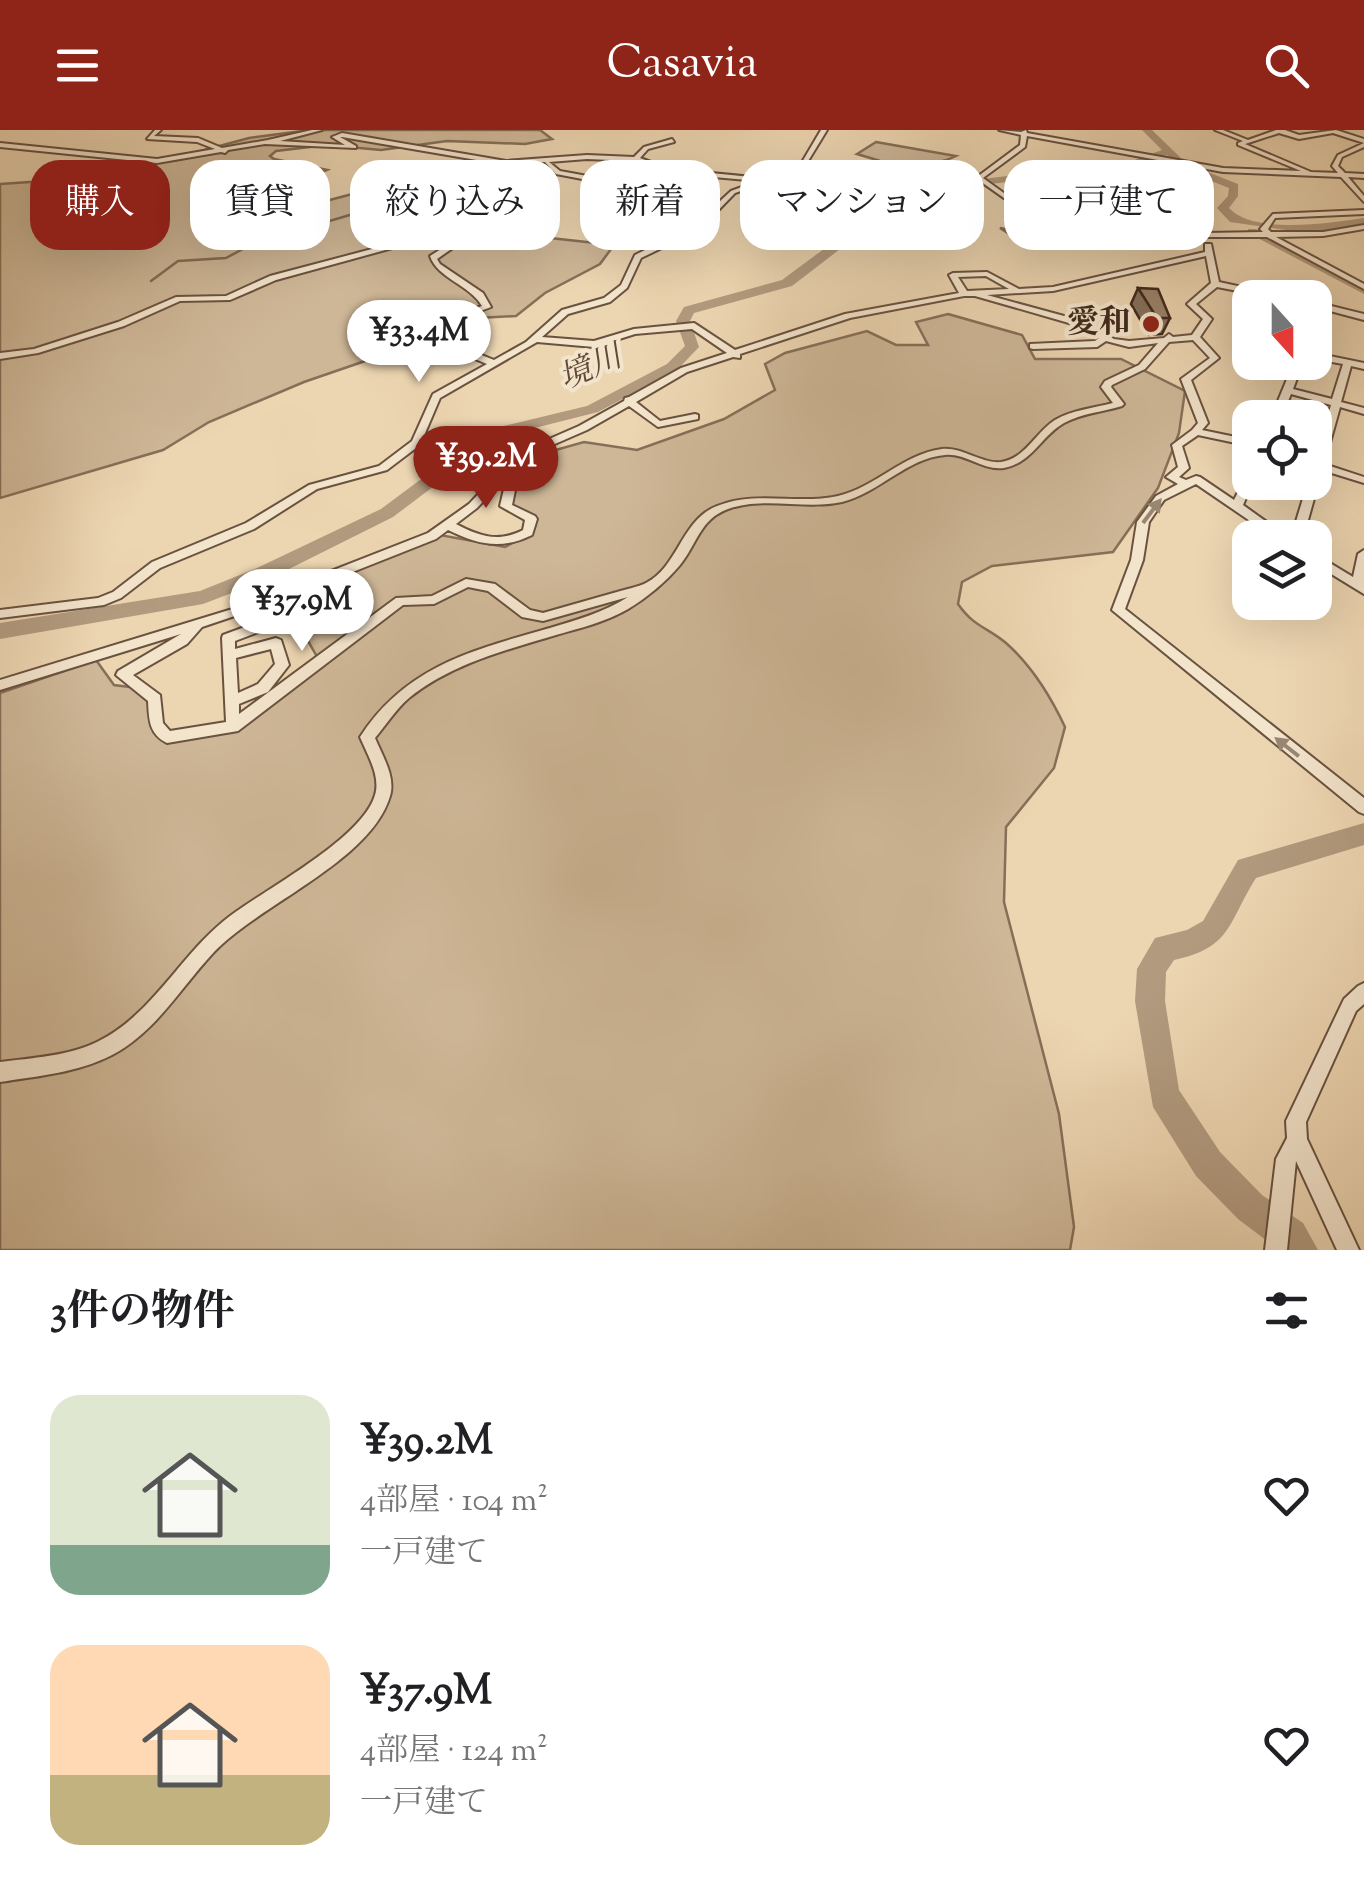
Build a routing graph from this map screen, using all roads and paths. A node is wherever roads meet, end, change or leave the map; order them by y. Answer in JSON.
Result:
{"nodes":[{"id":1,"x":158,"y":130,"type":"edge"},
{"id":2,"x":319,"y":130,"type":"edge"},
{"id":3,"x":824,"y":130,"type":"edge"},
{"id":4,"x":1002,"y":130,"type":"edge"},
{"id":5,"x":1218,"y":130,"type":"edge"},
{"id":6,"x":1280,"y":130,"type":"edge"},
{"id":7,"x":1024,"y":132,"type":"edge"},
{"id":8,"x":1224,"y":138,"type":"dead end"},
{"id":9,"x":672,"y":141,"type":"dead end"},
{"id":10,"x":268,"y":142,"type":"junction"},
{"id":11,"x":1242,"y":142,"type":"junction"},
{"id":12,"x":1364,"y":143,"type":"edge"},
{"id":13,"x":0,"y":145,"type":"edge"},
{"id":14,"x":574,"y":146,"type":"dead end"},
{"id":15,"x":226,"y":151,"type":"junction"},
{"id":16,"x":587,"y":156,"type":"junction"},
{"id":17,"x":636,"y":158,"type":"junction"},
{"id":18,"x":487,"y":160,"type":"edge"},
{"id":19,"x":806,"y":160,"type":"edge"},
{"id":20,"x":560,"y":161,"type":"edge"},
{"id":21,"x":1318,"y":175,"type":"junction"},
{"id":22,"x":1342,"y":176,"type":"junction"},
{"id":23,"x":1364,"y":176,"type":"edge"},
{"id":24,"x":740,"y":178,"type":"edge"},
{"id":25,"x":984,"y":181,"type":"edge"},
{"id":26,"x":740,"y":189,"type":"edge"},
{"id":27,"x":720,"y":196,"type":"edge"},
{"id":28,"x":725,"y":198,"type":"junction"},
{"id":29,"x":1364,"y":200,"type":"edge"},
{"id":30,"x":737,"y":202,"type":"dead end"},
{"id":31,"x":1364,"y":212,"type":"edge"},
{"id":32,"x":1364,"y":227,"type":"edge"},
{"id":33,"x":1264,"y":229,"type":"junction"},
{"id":34,"x":1214,"y":234,"type":"edge"},
{"id":35,"x":1208,"y":250,"type":"edge"},
{"id":36,"x":1209,"y":253,"type":"junction"},
{"id":37,"x":1214,"y":284,"type":"junction"},
{"id":38,"x":1232,"y":287,"type":"edge"},
{"id":39,"x":1364,"y":287,"type":"edge"},
{"id":40,"x":1016,"y":291,"type":"junction"},
{"id":41,"x":970,"y":294,"type":"junction"},
{"id":42,"x":1332,"y":309,"type":"edge"},
{"id":43,"x":1364,"y":317,"type":"edge"},
{"id":44,"x":1169,"y":337,"type":"junction"},
{"id":45,"x":1195,"y":337,"type":"junction"},
{"id":46,"x":1104,"y":338,"type":"junction"},
{"id":47,"x":536,"y":339,"type":"junction"},
{"id":48,"x":1033,"y":346,"type":"dead end"},
{"id":49,"x":0,"y":356,"type":"edge"},
{"id":50,"x":737,"y":356,"type":"junction"},
{"id":51,"x":1332,"y":359,"type":"edge"},
{"id":52,"x":492,"y":362,"type":"junction"},
{"id":53,"x":1348,"y":362,"type":"junction"},
{"id":54,"x":1364,"y":366,"type":"edge"},
{"id":55,"x":1291,"y":380,"type":"edge"},
{"id":56,"x":1287,"y":390,"type":"junction"},
{"id":57,"x":628,"y":400,"type":"junction"},
{"id":58,"x":1283,"y":400,"type":"edge"},
{"id":59,"x":1338,"y":404,"type":"junction"},
{"id":60,"x":1364,"y":411,"type":"edge"},
{"id":61,"x":1332,"y":416,"type":"edge"},
{"id":62,"x":695,"y":417,"type":"dead end"},
{"id":63,"x":1196,"y":432,"type":"junction"},
{"id":64,"x":1232,"y":439,"type":"edge"},
{"id":65,"x":516,"y":460,"type":"junction"},
{"id":66,"x":1332,"y":470,"type":"edge"},
{"id":67,"x":1364,"y":480,"type":"edge"},
{"id":68,"x":1183,"y":483,"type":"junction"},
{"id":69,"x":1241,"y":500,"type":"edge"},
{"id":70,"x":1238,"y":506,"type":"junction"},
{"id":71,"x":1258,"y":520,"type":"edge"},
{"id":72,"x":450,"y":526,"type":"junction"},
{"id":73,"x":1364,"y":554,"type":"edge"},
{"id":74,"x":1332,"y":569,"type":"edge"},
{"id":75,"x":1360,"y":587,"type":"edge"},
{"id":76,"x":644,"y":588,"type":"junction"},
{"id":77,"x":286,"y":594,"type":"junction"},
{"id":78,"x":0,"y":614,"type":"edge"},
{"id":79,"x":196,"y":625,"type":"junction"},
{"id":80,"x":229,"y":655,"type":"junction"},
{"id":81,"x":0,"y":685,"type":"edge"},
{"id":82,"x":232,"y":701,"type":"junction"},
{"id":83,"x":233,"y":726,"type":"junction"},
{"id":84,"x":1364,"y":807,"type":"edge"},
{"id":85,"x":1364,"y":992,"type":"edge"},
{"id":86,"x":0,"y":1072,"type":"edge"},
{"id":87,"x":1297,"y":1140,"type":"junction"},
{"id":88,"x":1276,"y":1250,"type":"edge"},
{"id":89,"x":1348,"y":1250,"type":"edge"}],
"edges":[{"from":1,"to":15,"type":"street"},
{"from":2,"to":10,"type":"street"},
{"from":3,"to":19,"type":"street"},
{"from":4,"to":7,"type":"street"},
{"from":5,"to":11,"type":"street"},
{"from":6,"to":11,"type":"street"},
{"from":6,"to":12,"type":"street"},
{"from":7,"to":21,"type":"street"},
{"from":7,"to":25,"type":"street"},
{"from":8,"to":11,"type":"street"},
{"from":9,"to":17,"type":"street"},
{"from":10,"to":15,"type":"street"},
{"from":10,"to":18,"type":"street"},
{"from":11,"to":21,"type":"street"},
{"from":12,"to":22,"type":"street"},
{"from":13,"to":15,"type":"street"},
{"from":14,"to":16,"type":"street"},
{"from":16,"to":17,"type":"street"},
{"from":16,"to":20,"type":"street"},
{"from":17,"to":24,"type":"street"},
{"from":21,"to":22,"type":"street"},
{"from":22,"to":23,"type":"street"},
{"from":22,"to":29,"type":"street"},
{"from":26,"to":28,"type":"street"},
{"from":27,"to":28,"type":"street"},
{"from":28,"to":30,"type":"street"},
{"from":28,"to":47,"type":"street"},
{"from":31,"to":33,"type":"street"},
{"from":32,"to":33,"type":"street"},
{"from":33,"to":34,"type":"street"},
{"from":33,"to":39,"type":"street"},
{"from":35,"to":36,"type":"street"},
{"from":36,"to":37,"type":"street"},
{"from":36,"to":40,"type":"street"},
{"from":37,"to":38,"type":"street"},
{"from":37,"to":45,"type":"street"},
{"from":40,"to":41,"type":"street"},
{"from":40,"to":41,"type":"street"},
{"from":41,"to":46,"type":"street"},
{"from":41,"to":50,"type":"street"},
{"from":42,"to":43,"type":"street"},
{"from":44,"to":45,"type":"street"},
{"from":44,"to":46,"type":"street"},
{"from":44,"to":76,"type":"street"},
{"from":45,"to":63,"type":"street"},
{"from":46,"to":48,"type":"street"},
{"from":47,"to":50,"type":"street"},
{"from":47,"to":52,"type":"street"},
{"from":49,"to":52,"type":"street"},
{"from":50,"to":57,"type":"street"},
{"from":51,"to":53,"type":"street"},
{"from":52,"to":78,"type":"street"},
{"from":53,"to":54,"type":"street"},
{"from":53,"to":59,"type":"street"},
{"from":55,"to":56,"type":"street"},
{"from":56,"to":58,"type":"street"},
{"from":56,"to":59,"type":"street"},
{"from":57,"to":62,"type":"street"},
{"from":57,"to":65,"type":"street"},
{"from":59,"to":60,"type":"street"},
{"from":59,"to":61,"type":"street"},
{"from":63,"to":64,"type":"street"},
{"from":63,"to":68,"type":"street"},
{"from":65,"to":72,"type":"street"},
{"from":65,"to":72,"type":"street"},
{"from":66,"to":67,"type":"street"},
{"from":68,"to":70,"type":"street"},
{"from":84,"to":68,"type":"street","one_way":true},
{"from":69,"to":70,"type":"street"},
{"from":70,"to":71,"type":"street"},
{"from":72,"to":77,"type":"street"},
{"from":73,"to":75,"type":"street"},
{"from":74,"to":75,"type":"street"},
{"from":76,"to":83,"type":"street"},
{"from":76,"to":86,"type":"street"},
{"from":77,"to":79,"type":"street"},
{"from":77,"to":80,"type":"street"},
{"from":79,"to":81,"type":"street"},
{"from":79,"to":83,"type":"street"},
{"from":80,"to":82,"type":"street"},
{"from":80,"to":82,"type":"street"},
{"from":82,"to":83,"type":"street"},
{"from":85,"to":87,"type":"street"},
{"from":87,"to":88,"type":"street"},
{"from":87,"to":89,"type":"street"}]}
